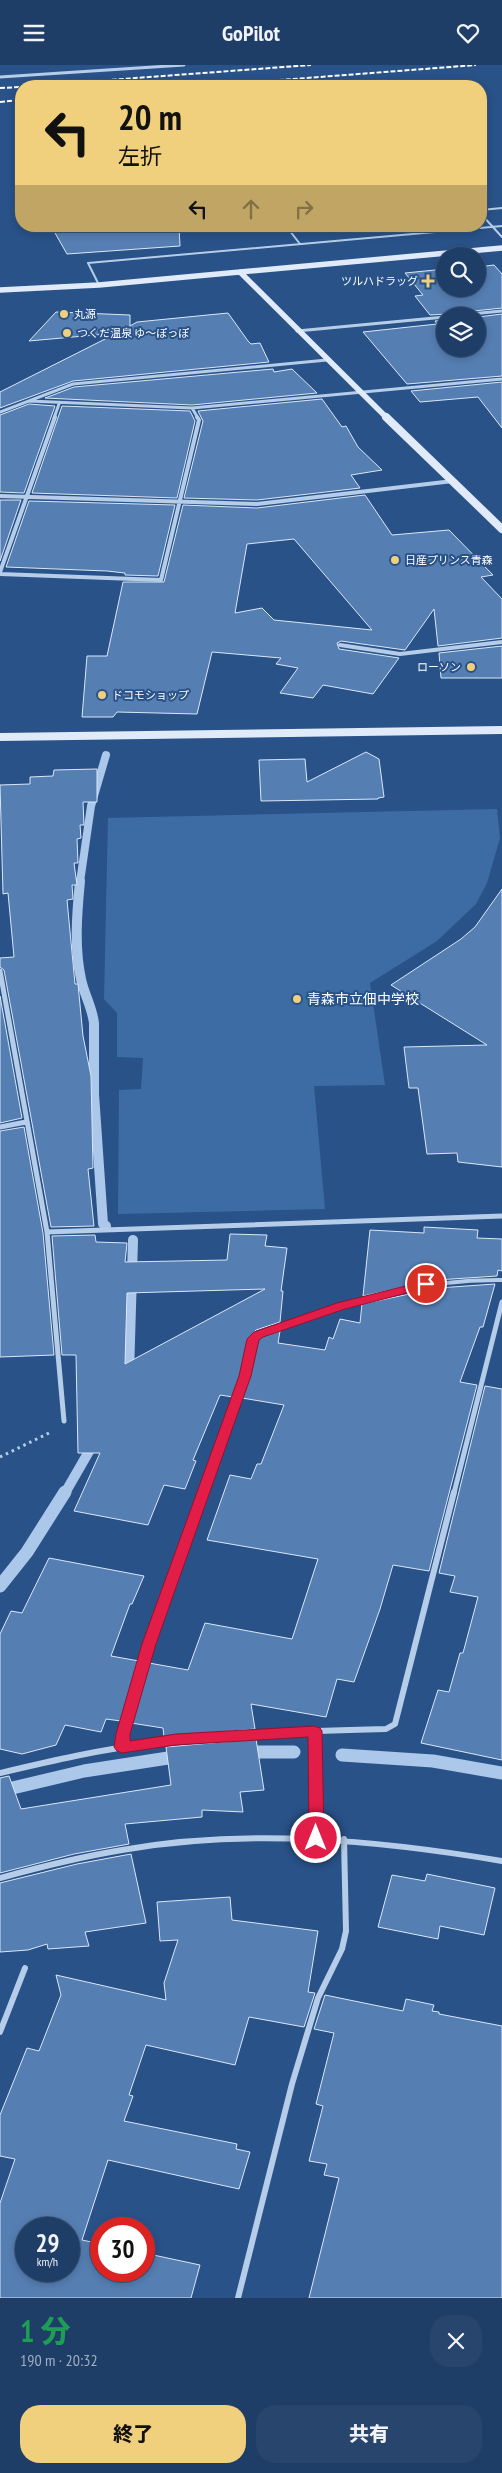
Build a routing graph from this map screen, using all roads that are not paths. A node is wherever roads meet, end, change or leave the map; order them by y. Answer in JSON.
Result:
{"nodes":[{"id":1,"x":94,"y":65,"type":"edge"},
{"id":2,"x":177,"y":65,"type":"edge"},
{"id":3,"x":184,"y":65,"type":"edge"},
{"id":4,"x":95,"y":71,"type":"junction"},
{"id":5,"x":0,"y":77,"type":"edge"},
{"id":6,"x":502,"y":208,"type":"edge"},
{"id":7,"x":487,"y":209,"type":"edge"},
{"id":8,"x":487,"y":220,"type":"edge"},
{"id":9,"x":502,"y":226,"type":"edge"},
{"id":10,"x":493,"y":227,"type":"junction"},
{"id":11,"x":487,"y":228,"type":"edge"},
{"id":12,"x":290,"y":232,"type":"edge"},
{"id":13,"x":436,"y":232,"type":"edge"},
{"id":14,"x":502,"y":237,"type":"edge"},
{"id":15,"x":300,"y":244,"type":"junction"},
{"id":16,"x":502,"y":248,"type":"edge"},
{"id":17,"x":240,"y":272,"type":"junction"},
{"id":18,"x":99,"y":285,"type":"junction"},
{"id":19,"x":0,"y":290,"type":"edge"},
{"id":20,"x":502,"y":311,"type":"edge"},
{"id":21,"x":486,"y":313,"type":"edge"},
{"id":22,"x":436,"y":318,"type":"edge"},
{"id":23,"x":297,"y":331,"type":"junction"},
{"id":24,"x":328,"y":360,"type":"junction"},
{"id":25,"x":502,"y":379,"type":"edge"},
{"id":26,"x":361,"y":393,"type":"junction"},
{"id":27,"x":29,"y":401,"type":"junction"},
{"id":28,"x":59,"y":404,"type":"junction"},
{"id":29,"x":192,"y":408,"type":"junction"},
{"id":30,"x":0,"y":412,"type":"edge"},
{"id":31,"x":454,"y":481,"type":"junction"},
{"id":32,"x":0,"y":496,"type":"edge"},
{"id":33,"x":25,"y":497,"type":"junction"},
{"id":34,"x":180,"y":502,"type":"junction"},
{"id":35,"x":502,"y":529,"type":"edge"},
{"id":36,"x":0,"y":573,"type":"edge"},
{"id":37,"x":502,"y":642,"type":"edge"},
{"id":38,"x":340,"y":645,"type":"dead end"},
{"id":39,"x":502,"y":730,"type":"edge"},
{"id":40,"x":0,"y":737,"type":"edge"},
{"id":41,"x":0,"y":971,"type":"edge"},
{"id":42,"x":26,"y":1122,"type":"junction"},
{"id":43,"x":0,"y":1127,"type":"edge"},
{"id":44,"x":502,"y":1216,"type":"edge"},
{"id":45,"x":47,"y":1232,"type":"junction"},
{"id":46,"x":502,"y":1280,"type":"edge"},
{"id":47,"x":502,"y":1302,"type":"edge"},
{"id":48,"x":258,"y":1334,"type":"joint"},
{"id":49,"x":64,"y":1421,"type":"road end"},
{"id":50,"x":314,"y":1731,"type":"junction"},
{"id":51,"x":122,"y":1747,"type":"junction"},
{"id":52,"x":0,"y":1773,"type":"edge"},
{"id":53,"x":316,"y":1838,"type":"junction"},
{"id":54,"x":344,"y":1839,"type":"junction"},
{"id":55,"x":502,"y":1861,"type":"edge"},
{"id":56,"x":0,"y":1878,"type":"edge"},
{"id":57,"x":25,"y":1967,"type":"dead end"},
{"id":58,"x":0,"y":2033,"type":"edge"},
{"id":59,"x":238,"y":2298,"type":"edge"}],
"edges":[{"from":1,"to":4,"type":"street"},
{"from":2,"to":3,"type":"street"},
{"from":2,"to":4,"type":"street"},
{"from":4,"to":5,"type":"street"},
{"from":6,"to":7,"type":"lane"},
{"from":8,"to":10,"type":"lane"},
{"from":9,"to":10,"type":"lane"},
{"from":10,"to":11,"type":"lane"},
{"from":10,"to":14,"type":"lane"},
{"from":12,"to":15,"type":"lane"},
{"from":13,"to":15,"type":"lane"},
{"from":15,"to":18,"type":"lane"},
{"from":16,"to":17,"type":"street"},
{"from":17,"to":18,"type":"street"},
{"from":17,"to":23,"type":"street"},
{"from":18,"to":19,"type":"street"},
{"from":20,"to":21,"type":"street"},
{"from":22,"to":23,"type":"street"},
{"from":23,"to":24,"type":"street"},
{"from":24,"to":26,"type":"street"},
{"from":24,"to":27,"type":"street"},
{"from":25,"to":26,"type":"street"},
{"from":26,"to":29,"type":"street"},
{"from":26,"to":31,"type":"street"},
{"from":27,"to":28,"type":"street"},
{"from":27,"to":30,"type":"street"},
{"from":28,"to":29,"type":"street"},
{"from":28,"to":33,"type":"street"},
{"from":29,"to":34,"type":"street"},
{"from":31,"to":34,"type":"street"},
{"from":31,"to":35,"type":"street"},
{"from":32,"to":33,"type":"street"},
{"from":33,"to":34,"type":"street"},
{"from":33,"to":36,"type":"street"},
{"from":34,"to":36,"type":"street"},
{"from":37,"to":38,"type":"street"},
{"from":39,"to":40,"type":"street"},
{"from":41,"to":42,"type":"street"},
{"from":42,"to":43,"type":"street"},
{"from":42,"to":45,"type":"street"},
{"from":44,"to":45,"type":"street"},
{"from":45,"to":49,"type":"street"},
{"from":46,"to":48,"type":"lane"},
{"from":47,"to":50,"type":"street"},
{"from":48,"to":51,"type":"street"},
{"from":50,"to":51,"type":"street"},
{"from":50,"to":53,"type":"street"},
{"from":51,"to":52,"type":"street"},
{"from":53,"to":54,"type":"street"},
{"from":53,"to":56,"type":"street"},
{"from":54,"to":55,"type":"street"},
{"from":54,"to":59,"type":"street"},
{"from":57,"to":58,"type":"street"}]}
